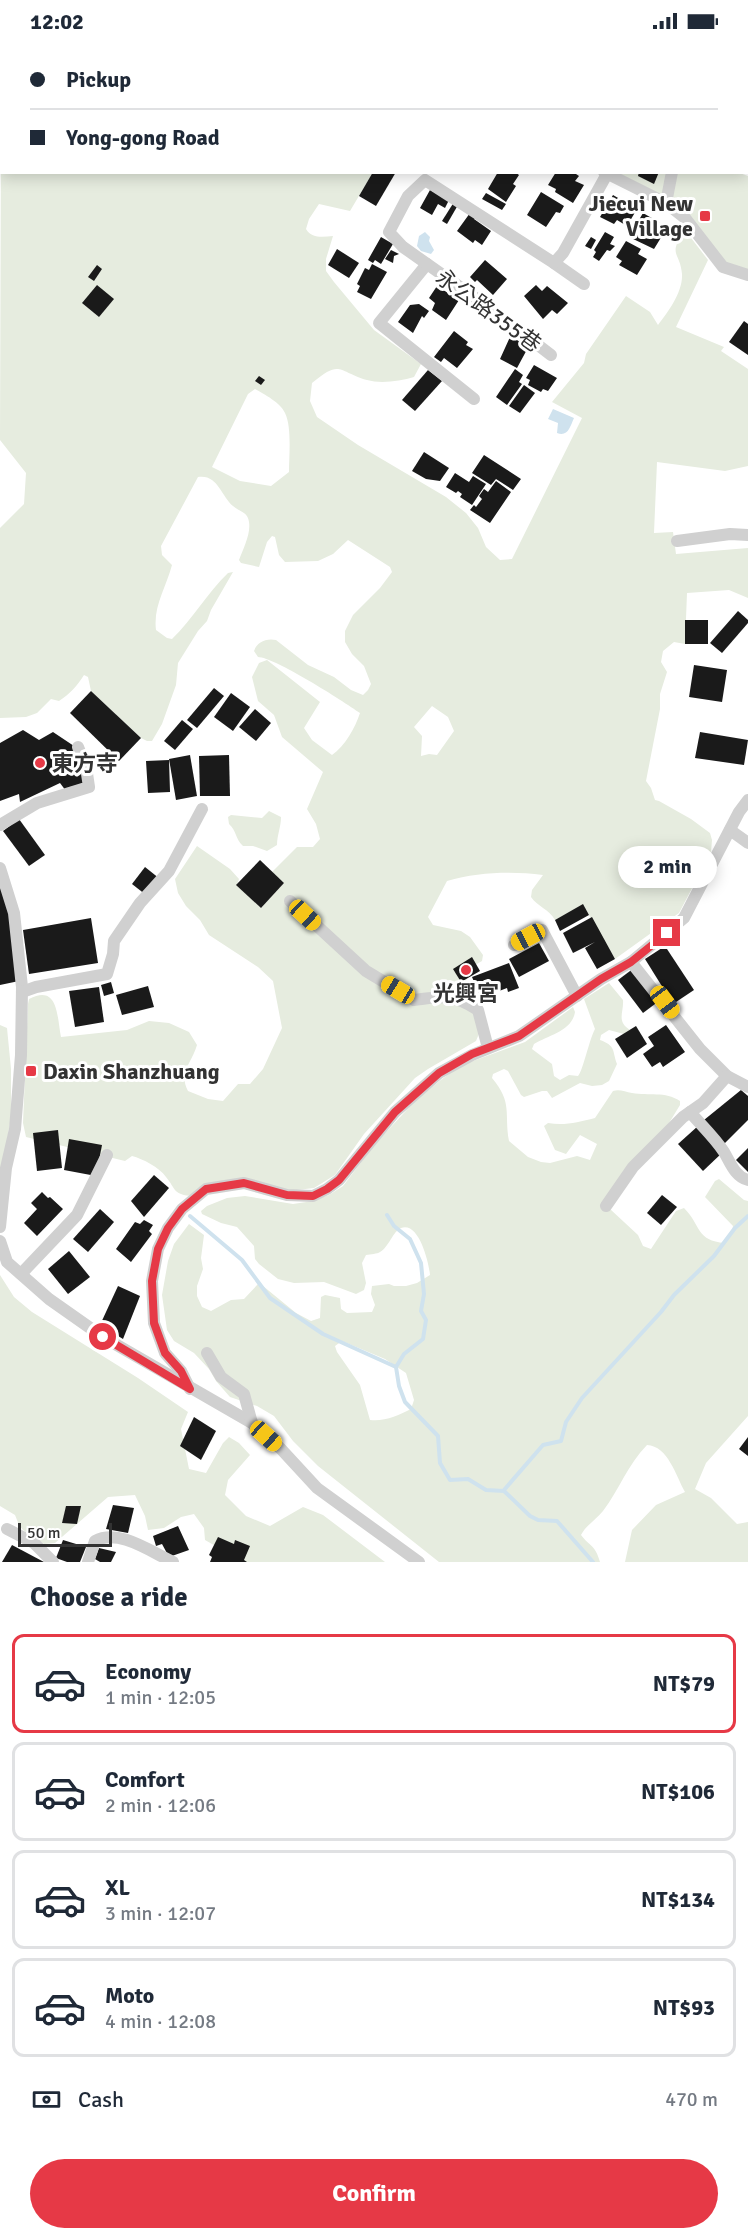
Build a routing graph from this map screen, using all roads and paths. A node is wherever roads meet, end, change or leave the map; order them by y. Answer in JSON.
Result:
{"nodes":[{"id":1,"x":605,"y":174,"type":"edge"},
{"id":2,"x":608,"y":174,"type":"edge"},
{"id":3,"x":672,"y":174,"type":"edge"},
{"id":4,"x":666,"y":203,"type":"junction"},
{"id":5,"x":554,"y":263,"type":"junction"},
{"id":6,"x":427,"y":264,"type":"junction"},
{"id":7,"x":748,"y":275,"type":"edge"},
{"id":8,"x":584,"y":284,"type":"dead end"},
{"id":9,"x":551,"y":355,"type":"dead end"},
{"id":10,"x":474,"y":399,"type":"dead end"},
{"id":11,"x":748,"y":535,"type":"edge"},
{"id":12,"x":677,"y":541,"type":"dead end"},
{"id":13,"x":78,"y":747,"type":"dead end"},
{"id":14,"x":748,"y":800,"type":"edge"},
{"id":15,"x":202,"y":809,"type":"dead end"},
{"id":16,"x":0,"y":825,"type":"edge"},
{"id":17,"x":730,"y":830,"type":"junction"},
{"id":18,"x":748,"y":843,"type":"edge"},
{"id":19,"x":0,"y":868,"type":"edge"},
{"id":20,"x":290,"y":901,"type":"dead end"},
{"id":21,"x":514,"y":945,"type":"dead end"},
{"id":22,"x":631,"y":962,"type":"junction"},
{"id":23,"x":22,"y":992,"type":"junction"},
{"id":24,"x":577,"y":996,"type":"junction"},
{"id":25,"x":488,"y":1048,"type":"junction"},
{"id":26,"x":727,"y":1076,"type":"junction"},
{"id":27,"x":748,"y":1087,"type":"edge"},
{"id":28,"x":690,"y":1112,"type":"junction"},
{"id":29,"x":106,"y":1155,"type":"dead end"},
{"id":30,"x":3,"y":1171,"type":"edge"},
{"id":31,"x":748,"y":1180,"type":"edge"},
{"id":32,"x":606,"y":1206,"type":"dead end"},
{"id":33,"x":0,"y":1227,"type":"edge"},
{"id":34,"x":0,"y":1241,"type":"edge"},
{"id":35,"x":21,"y":1274,"type":"junction"},
{"id":36,"x":207,"y":1353,"type":"dead end"},
{"id":37,"x":190,"y":1389,"type":"junction"},
{"id":38,"x":252,"y":1423,"type":"junction"},
{"id":39,"x":7,"y":1529,"type":"dead end"},
{"id":40,"x":53,"y":1562,"type":"edge"},
{"id":41,"x":88,"y":1562,"type":"edge"},
{"id":42,"x":173,"y":1562,"type":"edge"},
{"id":43,"x":419,"y":1562,"type":"edge"}],
"edges":[{"from":1,"to":5,"type":"street"},
{"from":2,"to":4,"type":"street"},
{"from":3,"to":4,"type":"street"},
{"from":4,"to":7,"type":"street"},
{"from":5,"to":6,"type":"street","name":"永公路355巷"},
{"from":5,"to":8,"type":"street","name":"永公路355巷"},
{"from":6,"to":9,"type":"street","name":"永公路355巷"},
{"from":6,"to":10,"type":"street","name":"永公路355巷"},
{"from":11,"to":12,"type":"street"},
{"from":13,"to":16,"type":"street"},
{"from":14,"to":17,"type":"street"},
{"from":15,"to":23,"type":"street"},
{"from":17,"to":18,"type":"street"},
{"from":17,"to":22,"type":"street"},
{"from":19,"to":23,"type":"street"},
{"from":20,"to":25,"type":"street"},
{"from":21,"to":24,"type":"street"},
{"from":22,"to":24,"type":"street"},
{"from":22,"to":26,"type":"street"},
{"from":23,"to":30,"type":"street"},
{"from":24,"to":25,"type":"street"},
{"from":25,"to":37,"type":"street"},
{"from":26,"to":27,"type":"street"},
{"from":26,"to":28,"type":"street"},
{"from":28,"to":31,"type":"street"},
{"from":28,"to":32,"type":"street"},
{"from":29,"to":35,"type":"street"},
{"from":30,"to":33,"type":"street"},
{"from":34,"to":35,"type":"street"},
{"from":35,"to":37,"type":"street"},
{"from":36,"to":38,"type":"street"},
{"from":37,"to":38,"type":"street"},
{"from":38,"to":43,"type":"street"},
{"from":39,"to":40,"type":"street"},
{"from":41,"to":42,"type":"street"}]}
